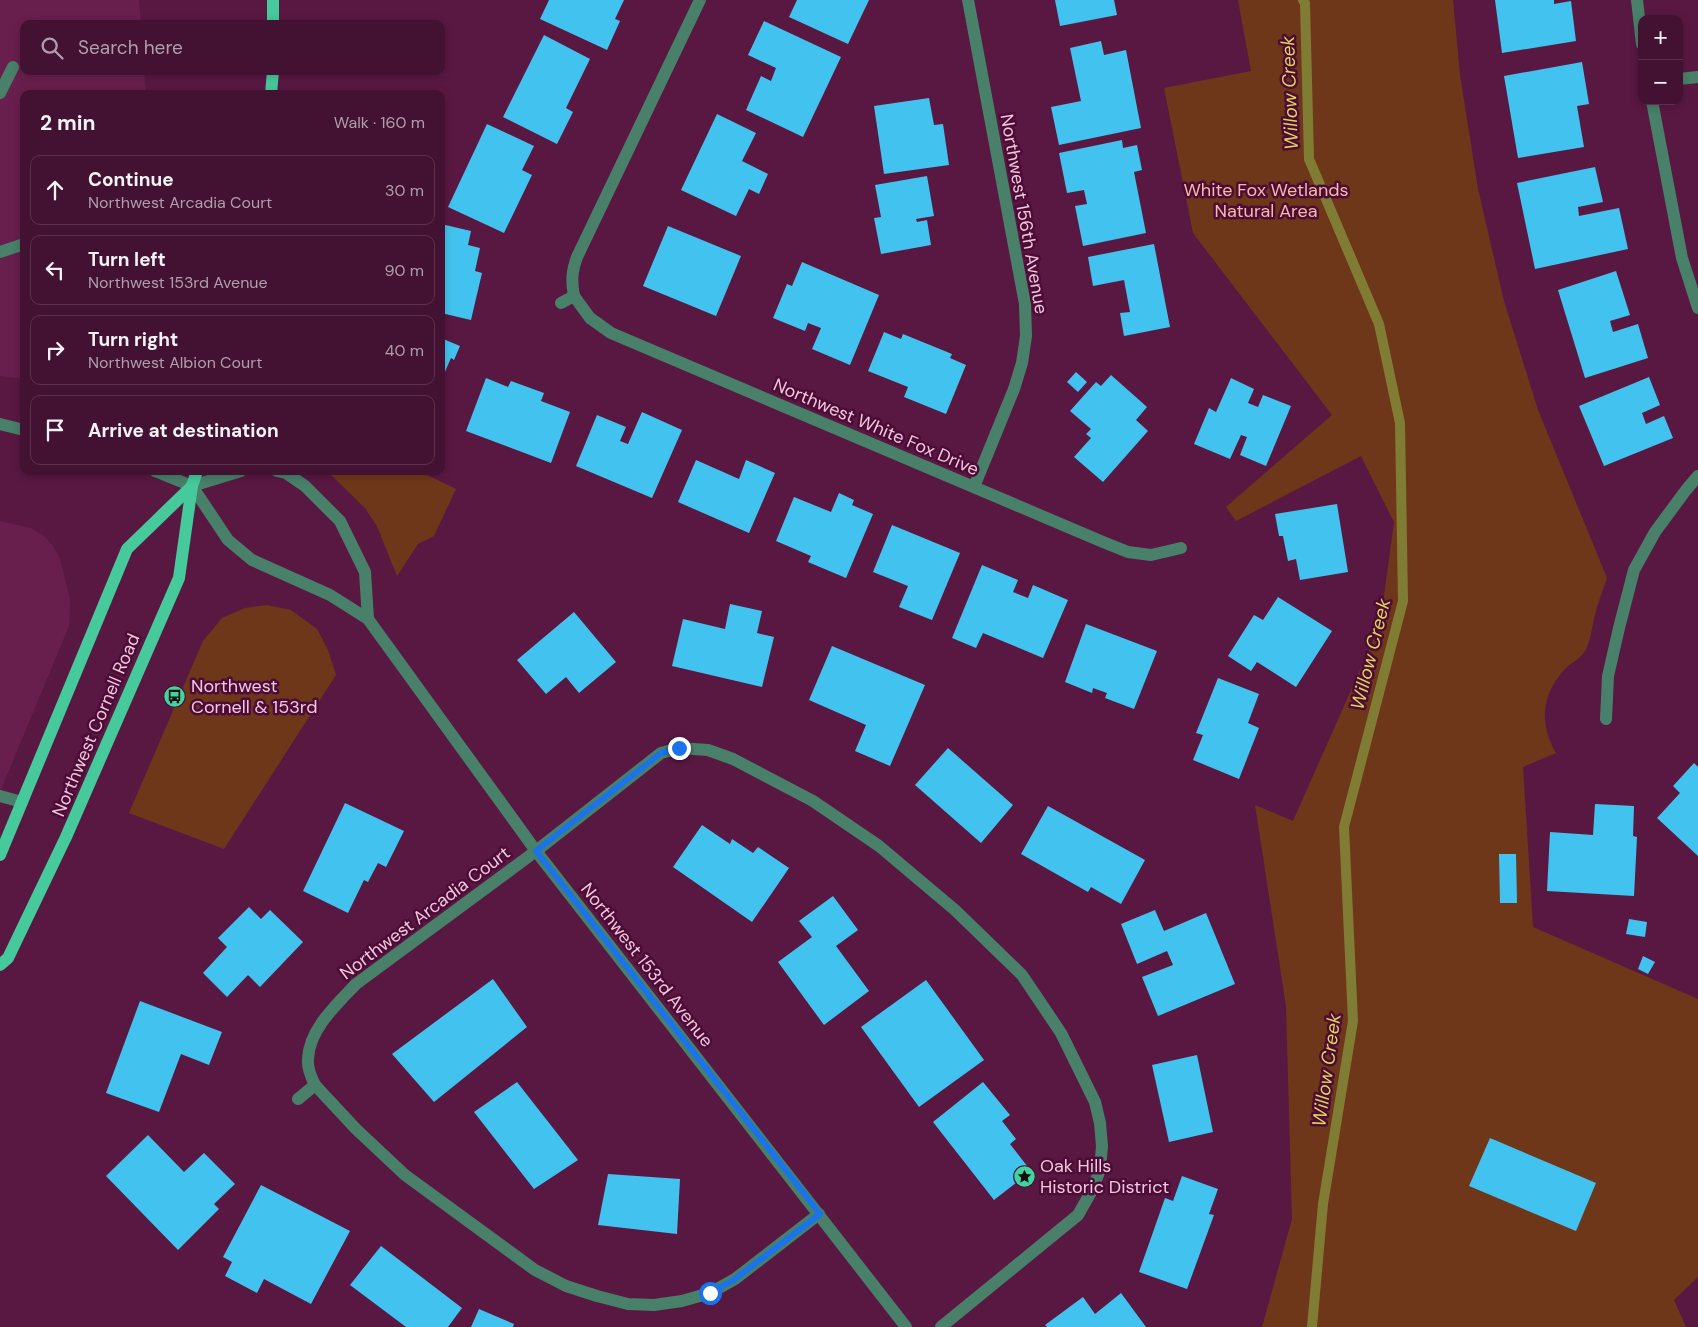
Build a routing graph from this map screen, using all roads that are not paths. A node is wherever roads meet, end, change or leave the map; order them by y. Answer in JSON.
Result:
{"nodes":[{"id":1,"x":272,"y":0,"type":"edge"},
{"id":2,"x":700,"y":0,"type":"edge"},
{"id":3,"x":968,"y":0,"type":"edge"},
{"id":4,"x":1637,"y":0,"type":"edge"},
{"id":5,"x":1639,"y":15,"type":"edge"},
{"id":6,"x":273,"y":20,"type":"edge"},
{"id":7,"x":13,"y":67,"type":"dead end"},
{"id":8,"x":273,"y":75,"type":"edge"},
{"id":9,"x":1698,"y":76,"type":"edge"},
{"id":10,"x":1683,"y":78,"type":"edge"},
{"id":11,"x":271,"y":90,"type":"edge"},
{"id":12,"x":0,"y":93,"type":"edge"},
{"id":13,"x":1653,"y":105,"type":"edge"},
{"id":14,"x":20,"y":245,"type":"edge"},
{"id":15,"x":0,"y":252,"type":"edge"},
{"id":16,"x":574,"y":296,"type":"junction"},
{"id":17,"x":562,"y":303,"type":"dead end"},
{"id":18,"x":1698,"y":308,"type":"edge"},
{"id":19,"x":0,"y":424,"type":"edge"},
{"id":20,"x":20,"y":429,"type":"edge"},
{"id":21,"x":165,"y":475,"type":"edge"},
{"id":22,"x":196,"y":475,"type":"edge"},
{"id":23,"x":228,"y":475,"type":"edge"},
{"id":24,"x":289,"y":475,"type":"edge"},
{"id":25,"x":1698,"y":476,"type":"edge"},
{"id":26,"x":192,"y":486,"type":"junction"},
{"id":27,"x":974,"y":487,"type":"junction"},
{"id":28,"x":1181,"y":548,"type":"dead end"},
{"id":29,"x":368,"y":619,"type":"junction"},
{"id":30,"x":1606,"y":719,"type":"dead end"},
{"id":31,"x":0,"y":796,"type":"edge"},
{"id":32,"x":22,"y":802,"type":"junction"},
{"id":33,"x":536,"y":851,"type":"junction"},
{"id":34,"x":0,"y":854,"type":"edge"},
{"id":35,"x":0,"y":965,"type":"edge"},
{"id":36,"x":314,"y":1085,"type":"junction"},
{"id":37,"x":298,"y":1099,"type":"dead end"},
{"id":38,"x":820,"y":1214,"type":"junction"},
{"id":39,"x":906,"y":1327,"type":"edge"},
{"id":40,"x":941,"y":1327,"type":"edge"}],
"edges":[{"from":1,"to":6,"type":"main road"},
{"from":2,"to":16,"type":"street"},
{"from":3,"to":27,"type":"street","name":"Northwest 156th Avenue"},
{"from":4,"to":5,"type":"street"},
{"from":7,"to":12,"type":"street"},
{"from":8,"to":11,"type":"main road"},
{"from":9,"to":10,"type":"street"},
{"from":13,"to":18,"type":"street"},
{"from":14,"to":15,"type":"street"},
{"from":16,"to":17,"type":"street"},
{"from":16,"to":27,"type":"street","name":"Northwest White Fox Drive"},
{"from":19,"to":20,"type":"street"},
{"from":21,"to":26,"type":"street"},
{"from":22,"to":26,"type":"main road","name":"Northwest Cornell Road"},
{"from":23,"to":26,"type":"street"},
{"from":24,"to":29,"type":"street"},
{"from":25,"to":30,"type":"street"},
{"from":26,"to":29,"type":"street","name":"Northwest 153rd Avenue"},
{"from":26,"to":32,"type":"main road","name":"Northwest Cornell Road"},
{"from":26,"to":35,"type":"main road","name":"Northwest Cornell Road"},
{"from":27,"to":28,"type":"street","name":"Northwest White Fox Drive"},
{"from":29,"to":33,"type":"street","name":"Northwest 153rd Avenue"},
{"from":31,"to":32,"type":"street"},
{"from":32,"to":34,"type":"main road","name":"Northwest Cornell Road"},
{"from":33,"to":36,"type":"street","name":"Northwest Arcadia Court"},
{"from":33,"to":38,"type":"street","name":"Northwest 153rd Avenue"},
{"from":33,"to":40,"type":"street","name":"Northwest Arcadia Court"},
{"from":36,"to":37,"type":"street"},
{"from":36,"to":38,"type":"street","name":"Northwest Arcadia Court"},
{"from":38,"to":39,"type":"street","name":"Northwest 153rd Avenue"}]}
